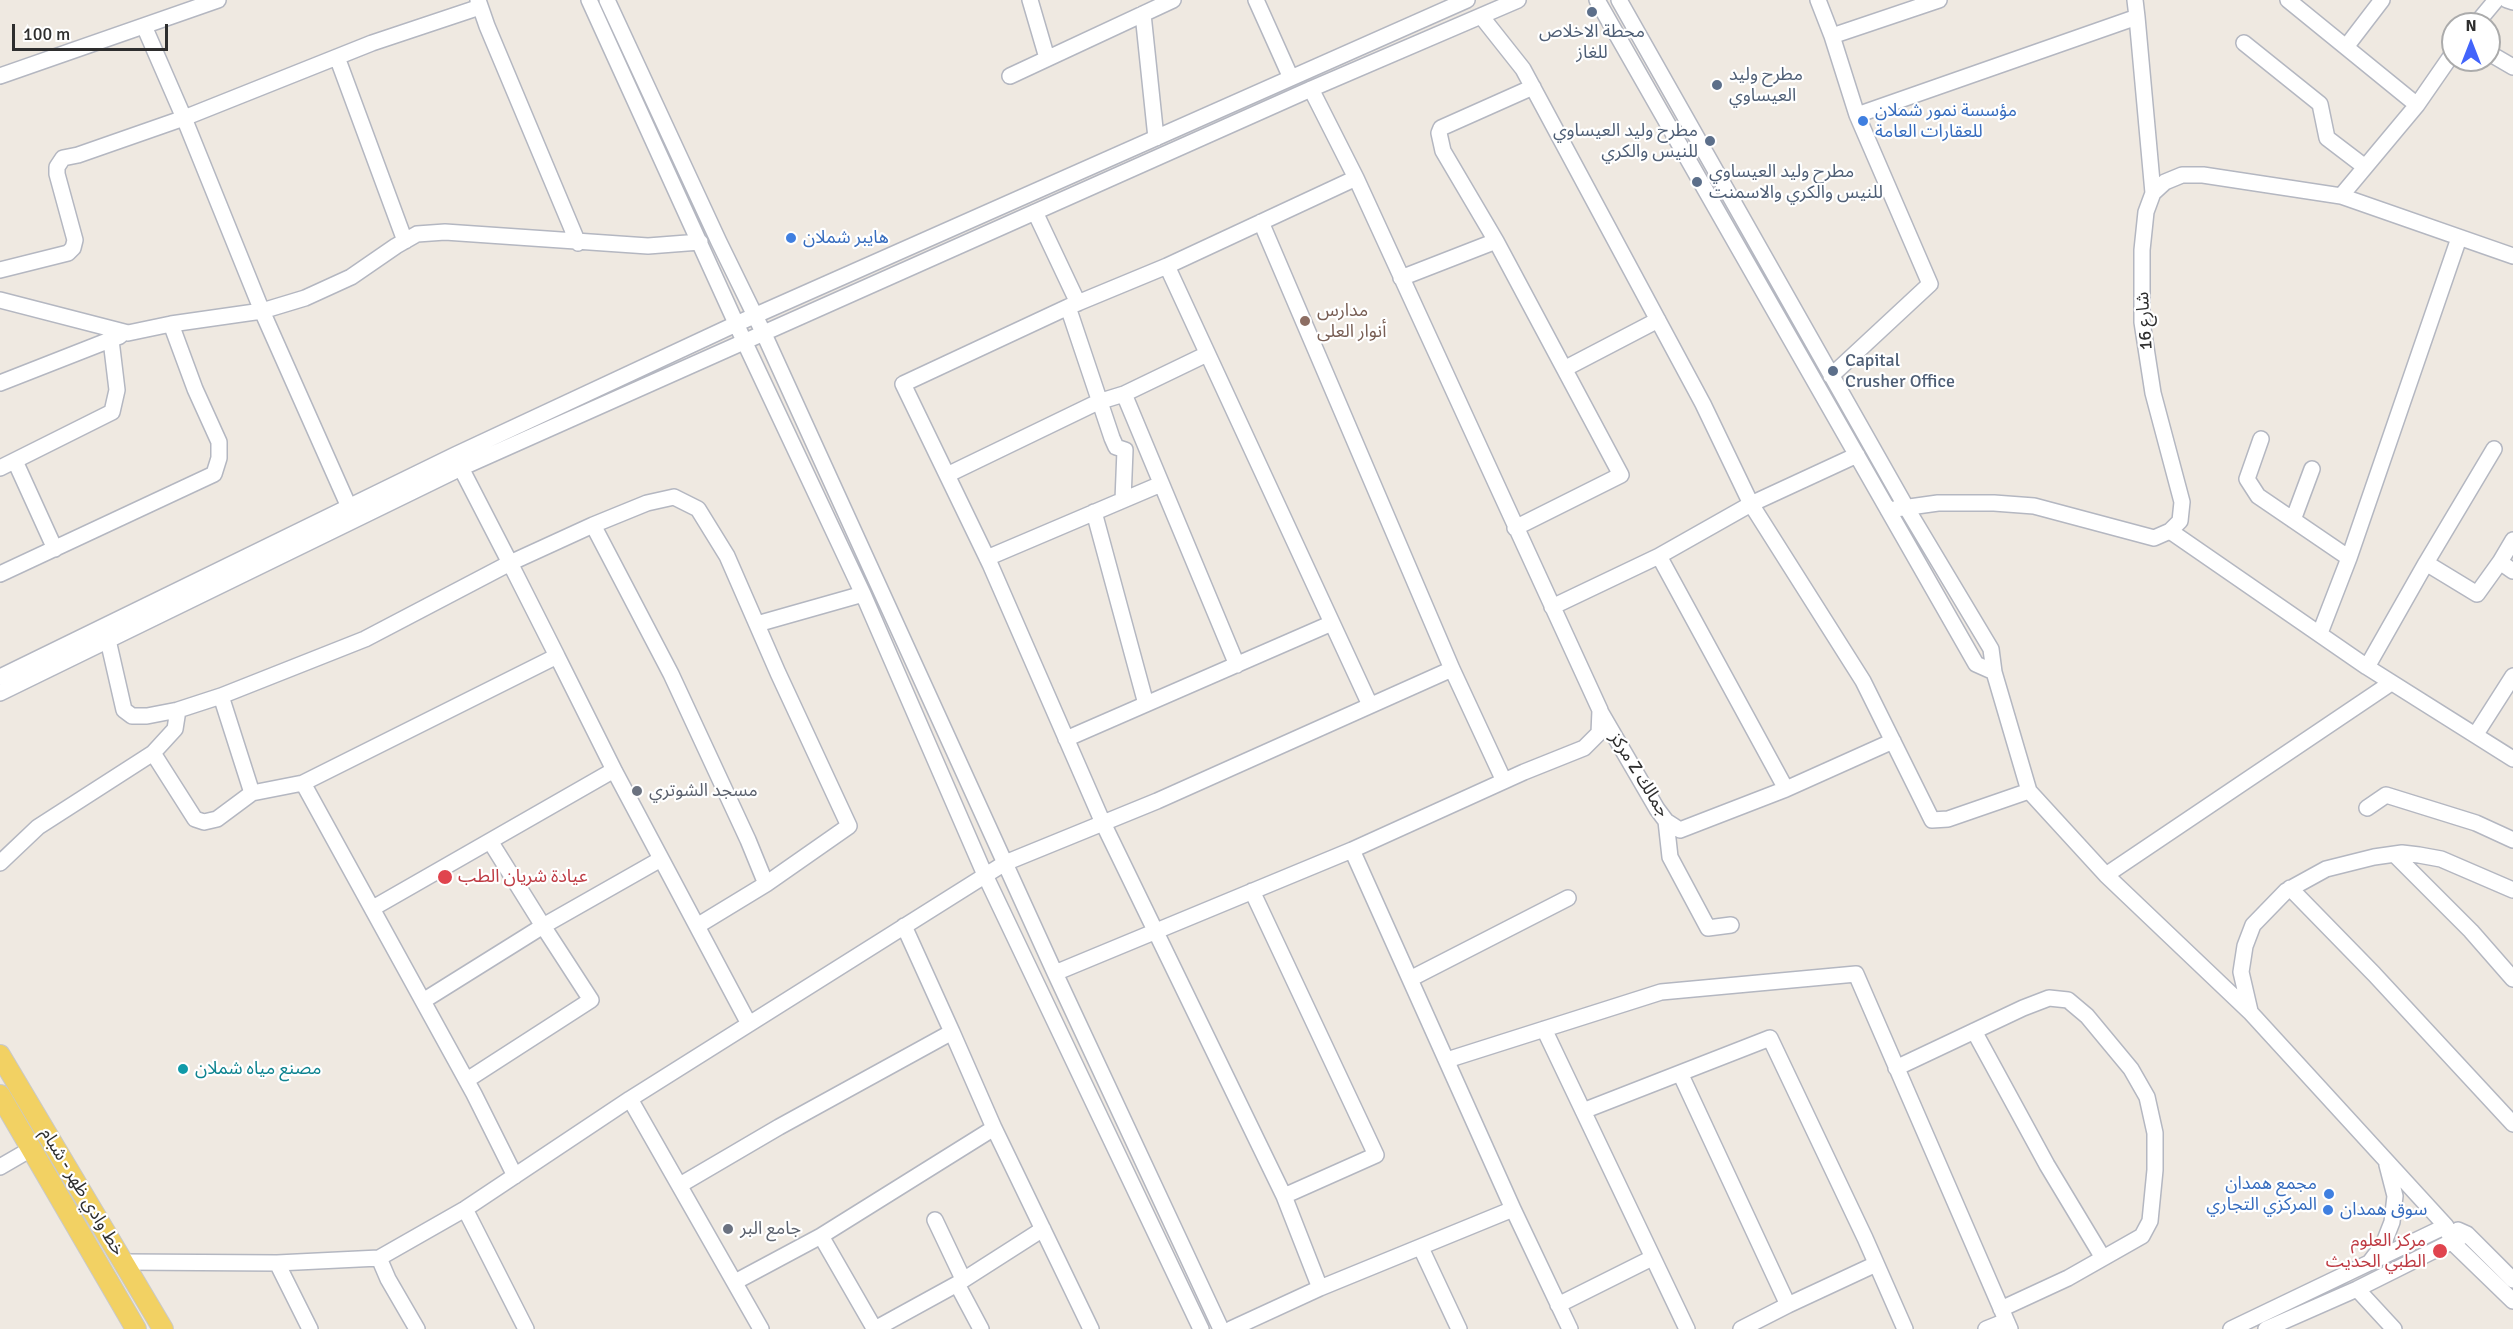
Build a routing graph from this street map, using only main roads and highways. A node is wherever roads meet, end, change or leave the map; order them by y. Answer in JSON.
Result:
{"nodes":[{"id":1,"x":0,"y":1055,"type":"edge"},
{"id":2,"x":0,"y":1095,"type":"edge"},
{"id":3,"x":136,"y":1329,"type":"edge"},
{"id":4,"x":163,"y":1329,"type":"edge"}],
"edges":[{"from":1,"to":4,"type":"main road","name":"خط وادي ظهر - شبام"},
{"from":2,"to":3,"type":"main road","name":"خط وادي ظهر - شبام"}]}
